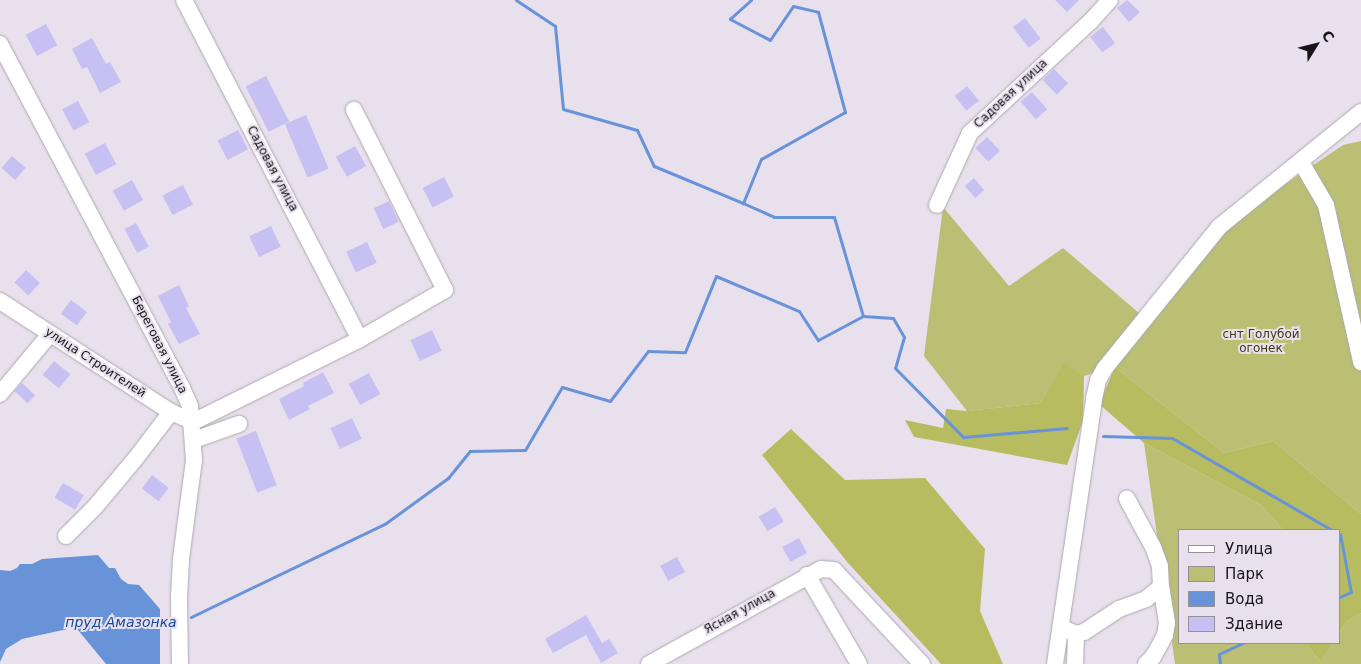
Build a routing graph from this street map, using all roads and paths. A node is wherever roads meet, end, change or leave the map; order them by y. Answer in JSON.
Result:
{"nodes":[{"id":1,"x":184,"y":0,"type":"edge"},
{"id":2,"x":1110,"y":0,"type":"edge"},
{"id":3,"x":0,"y":44,"type":"edge"},
{"id":4,"x":354,"y":110,"type":"dead end"},
{"id":5,"x":1361,"y":112,"type":"edge"},
{"id":6,"x":1301,"y":162,"type":"junction"},
{"id":7,"x":937,"y":205,"type":"dead end"},
{"id":8,"x":0,"y":302,"type":"edge"},
{"id":9,"x":50,"y":334,"type":"junction"},
{"id":10,"x":360,"y":339,"type":"junction"},
{"id":11,"x":1361,"y":362,"type":"edge"},
{"id":12,"x":0,"y":394,"type":"edge"},
{"id":13,"x":171,"y":412,"type":"junction"},
{"id":14,"x":192,"y":422,"type":"junction"},
{"id":15,"x":240,"y":424,"type":"dead end"},
{"id":16,"x":194,"y":440,"type":"junction"},
{"id":17,"x":1127,"y":499,"type":"dead end"},
{"id":18,"x":66,"y":536,"type":"dead end"},
{"id":19,"x":807,"y":575,"type":"junction"},
{"id":20,"x":1161,"y":586,"type":"junction"},
{"id":21,"x":1061,"y":626,"type":"junction"},
{"id":22,"x":1076,"y":634,"type":"junction"},
{"id":23,"x":674,"y":658,"type":"edge"},
{"id":24,"x":180,"y":664,"type":"edge"},
{"id":25,"x":649,"y":664,"type":"edge"},
{"id":26,"x":859,"y":664,"type":"edge"},
{"id":27,"x":922,"y":664,"type":"edge"},
{"id":28,"x":1055,"y":664,"type":"edge"},
{"id":29,"x":1075,"y":664,"type":"edge"},
{"id":30,"x":1146,"y":664,"type":"edge"}],
"edges":[{"from":1,"to":10,"type":"street","name":"Садовая улица"},
{"from":2,"to":7,"type":"street","name":"Садовая улица"},
{"from":3,"to":14,"type":"street","name":"Береговая улица"},
{"from":4,"to":10,"type":"street"},
{"from":5,"to":6,"type":"street"},
{"from":6,"to":11,"type":"street"},
{"from":6,"to":21,"type":"street"},
{"from":8,"to":9,"type":"street","name":"улица Строителей"},
{"from":9,"to":12,"type":"street"},
{"from":9,"to":13,"type":"street","name":"улица Строителей"},
{"from":10,"to":14,"type":"street"},
{"from":13,"to":14,"type":"street","name":"улица Строителей"},
{"from":13,"to":18,"type":"street"},
{"from":14,"to":16,"type":"street","name":"Береговая улица"},
{"from":15,"to":16,"type":"street"},
{"from":16,"to":24,"type":"street","name":"Береговая улица"},
{"from":17,"to":20,"type":"street"},
{"from":19,"to":23,"type":"street","name":"Ясная улица"},
{"from":19,"to":26,"type":"street"},
{"from":19,"to":27,"type":"street","name":"Ясная улица"},
{"from":20,"to":22,"type":"street"},
{"from":20,"to":30,"type":"street"},
{"from":21,"to":22,"type":"street"},
{"from":21,"to":28,"type":"street"},
{"from":22,"to":29,"type":"street"},
{"from":23,"to":25,"type":"street","name":"Ясная улица"}]}
